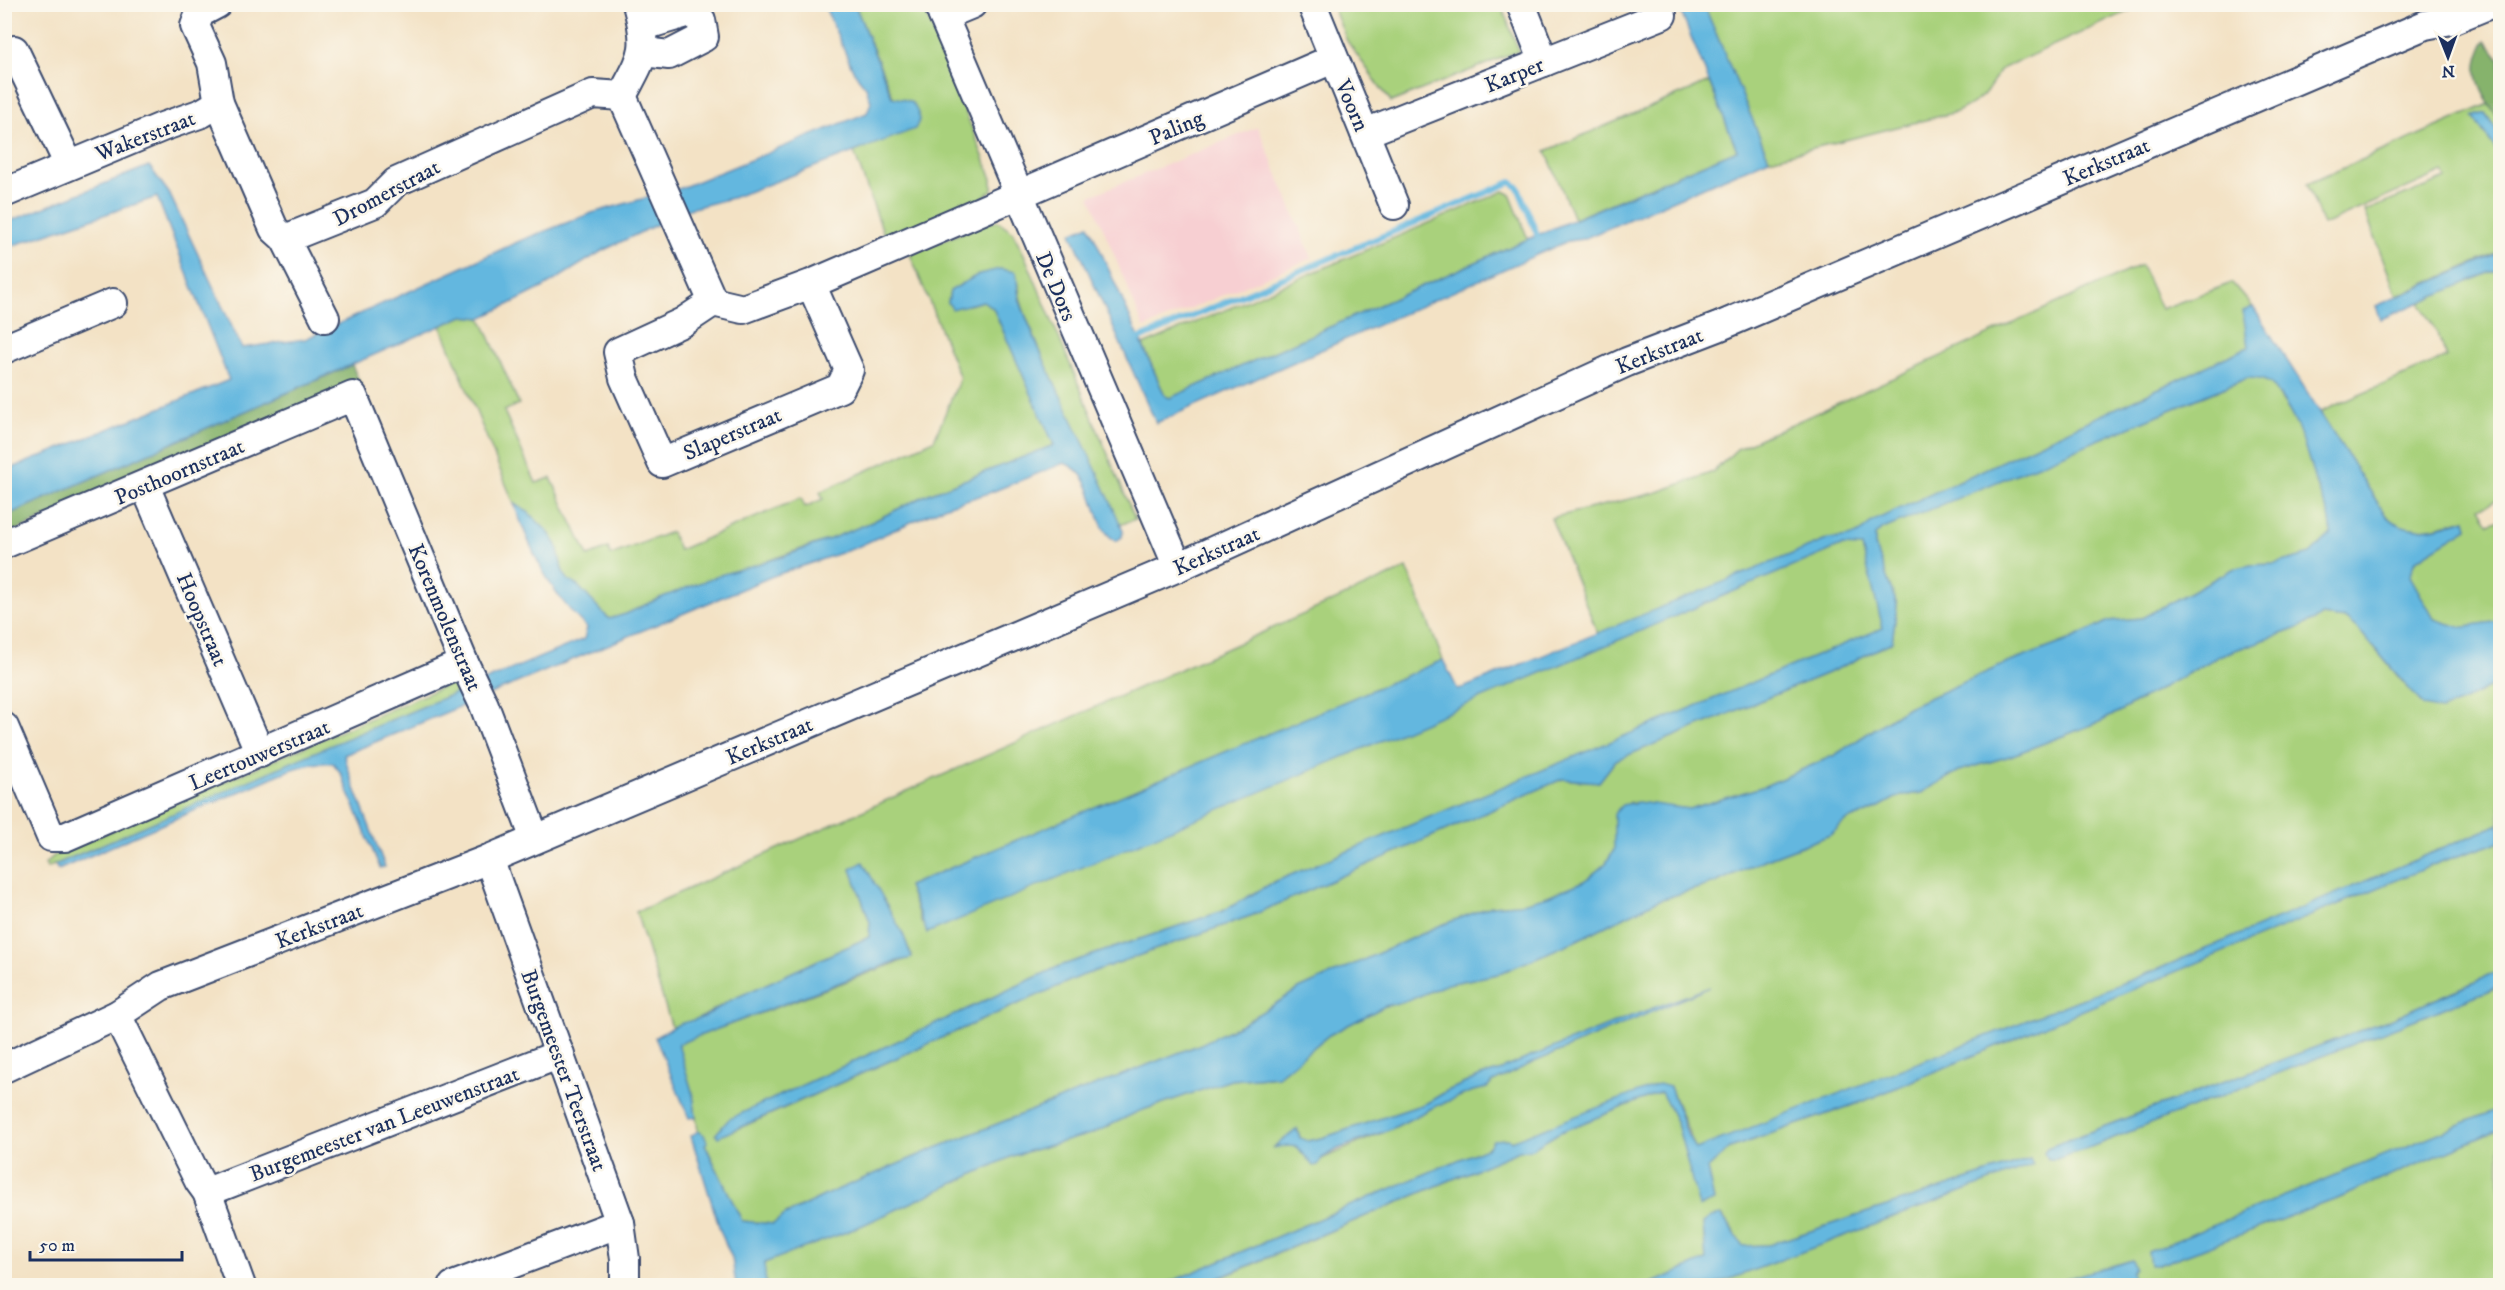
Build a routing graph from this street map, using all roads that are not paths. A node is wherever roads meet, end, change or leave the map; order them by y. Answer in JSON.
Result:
{"nodes":[{"id":1,"x":217,"y":4,"type":"edge"},
{"id":2,"x":972,"y":4,"type":"edge"},
{"id":3,"x":1312,"y":4,"type":"edge"},
{"id":4,"x":1521,"y":4,"type":"edge"},
{"id":5,"x":2450,"y":4,"type":"edge"},
{"id":6,"x":2490,"y":4,"type":"edge"},
{"id":7,"x":941,"y":10,"type":"edge"},
{"id":8,"x":1662,"y":15,"type":"dead end"},
{"id":9,"x":701,"y":20,"type":"dead end"},
{"id":10,"x":2425,"y":25,"type":"junction"},
{"id":11,"x":641,"y":28,"type":"edge"},
{"id":12,"x":4,"y":54,"type":"edge"},
{"id":13,"x":1333,"y":59,"type":"junction"},
{"id":14,"x":1544,"y":62,"type":"junction"},
{"id":15,"x":622,"y":96,"type":"junction"},
{"id":16,"x":219,"y":103,"type":"junction"},
{"id":17,"x":1365,"y":133,"type":"junction"},
{"id":18,"x":69,"y":165,"type":"junction"},
{"id":19,"x":4,"y":192,"type":"edge"},
{"id":20,"x":1018,"y":194,"type":"junction"},
{"id":21,"x":1394,"y":205,"type":"dead end"},
{"id":22,"x":285,"y":239,"type":"junction"},
{"id":23,"x":812,"y":284,"type":"junction"},
{"id":24,"x":713,"y":302,"type":"junction"},
{"id":25,"x":113,"y":303,"type":"dead end"},
{"id":26,"x":325,"y":318,"type":"dead end"},
{"id":27,"x":4,"y":349,"type":"edge"},
{"id":28,"x":353,"y":396,"type":"joint"},
{"id":29,"x":145,"y":486,"type":"junction"},
{"id":30,"x":4,"y":544,"type":"edge"},
{"id":31,"x":1178,"y":567,"type":"junction"},
{"id":32,"x":474,"y":683,"type":"junction"},
{"id":33,"x":4,"y":727,"type":"edge"},
{"id":34,"x":260,"y":753,"type":"junction"},
{"id":35,"x":535,"y":839,"type":"junction"},
{"id":36,"x":489,"y":859,"type":"junction"},
{"id":37,"x":117,"y":1015,"type":"junction"},
{"id":38,"x":560,"y":1054,"type":"junction"},
{"id":39,"x":4,"y":1068,"type":"edge"},
{"id":40,"x":207,"y":1192,"type":"junction"},
{"id":41,"x":620,"y":1223,"type":"junction"},
{"id":42,"x":241,"y":1286,"type":"edge"},
{"id":43,"x":453,"y":1286,"type":"edge"},
{"id":44,"x":626,"y":1286,"type":"edge"}],
"edges":[{"from":1,"to":16,"type":"street"},
{"from":2,"to":7,"type":"street"},
{"from":3,"to":13,"type":"street","name":"Voorn"},
{"from":4,"to":14,"type":"street"},
{"from":5,"to":10,"type":"street","name":"Kerkstraat"},
{"from":6,"to":10,"type":"street","name":"Kerkstraat"},
{"from":7,"to":20,"type":"street","name":"De Dors"},
{"from":8,"to":14,"type":"street","name":"Karper"},
{"from":9,"to":11,"type":"street"},
{"from":10,"to":31,"type":"street","name":"Kerkstraat"},
{"from":11,"to":15,"type":"street"},
{"from":12,"to":18,"type":"street","name":"Wakerstraat"},
{"from":13,"to":17,"type":"street","name":"Voorn"},
{"from":13,"to":20,"type":"street","name":"Paling"},
{"from":14,"to":17,"type":"street","name":"Karper"},
{"from":15,"to":22,"type":"street","name":"Dromerstraat"},
{"from":15,"to":24,"type":"street"},
{"from":16,"to":18,"type":"street","name":"Wakerstraat"},
{"from":16,"to":22,"type":"street"},
{"from":17,"to":21,"type":"street","name":"Voorn"},
{"from":18,"to":19,"type":"street","name":"Wakerstraat"},
{"from":20,"to":23,"type":"street"},
{"from":20,"to":31,"type":"street","name":"De Dors"},
{"from":22,"to":26,"type":"street"},
{"from":23,"to":24,"type":"street"},
{"from":23,"to":24,"type":"street","name":"Slaperstraat"},
{"from":25,"to":27,"type":"street"},
{"from":28,"to":29,"type":"street","name":"Posthoornstraat"},
{"from":28,"to":32,"type":"street","name":"Korenmolenstraat"},
{"from":29,"to":30,"type":"street","name":"Posthoornstraat"},
{"from":29,"to":34,"type":"street","name":"Hoopstraat"},
{"from":31,"to":35,"type":"street","name":"Kerkstraat"},
{"from":32,"to":34,"type":"street","name":"Leertouwerstraat"},
{"from":32,"to":35,"type":"street","name":"Korenmolenstraat"},
{"from":33,"to":34,"type":"street","name":"Leertouwerstraat"},
{"from":35,"to":36,"type":"street","name":"Kerkstraat"},
{"from":36,"to":37,"type":"street","name":"Kerkstraat"},
{"from":36,"to":38,"type":"street","name":"Burgemeester Teerstraat"},
{"from":37,"to":39,"type":"street","name":"Kerkstraat"},
{"from":37,"to":40,"type":"street"},
{"from":38,"to":40,"type":"street","name":"Burgemeester van Leeuwenstraat"},
{"from":38,"to":41,"type":"street","name":"Burgemeester Teerstraat"},
{"from":40,"to":42,"type":"street"},
{"from":41,"to":43,"type":"street"},
{"from":41,"to":44,"type":"street","name":"Burgemeester Teerstraat"}]}
